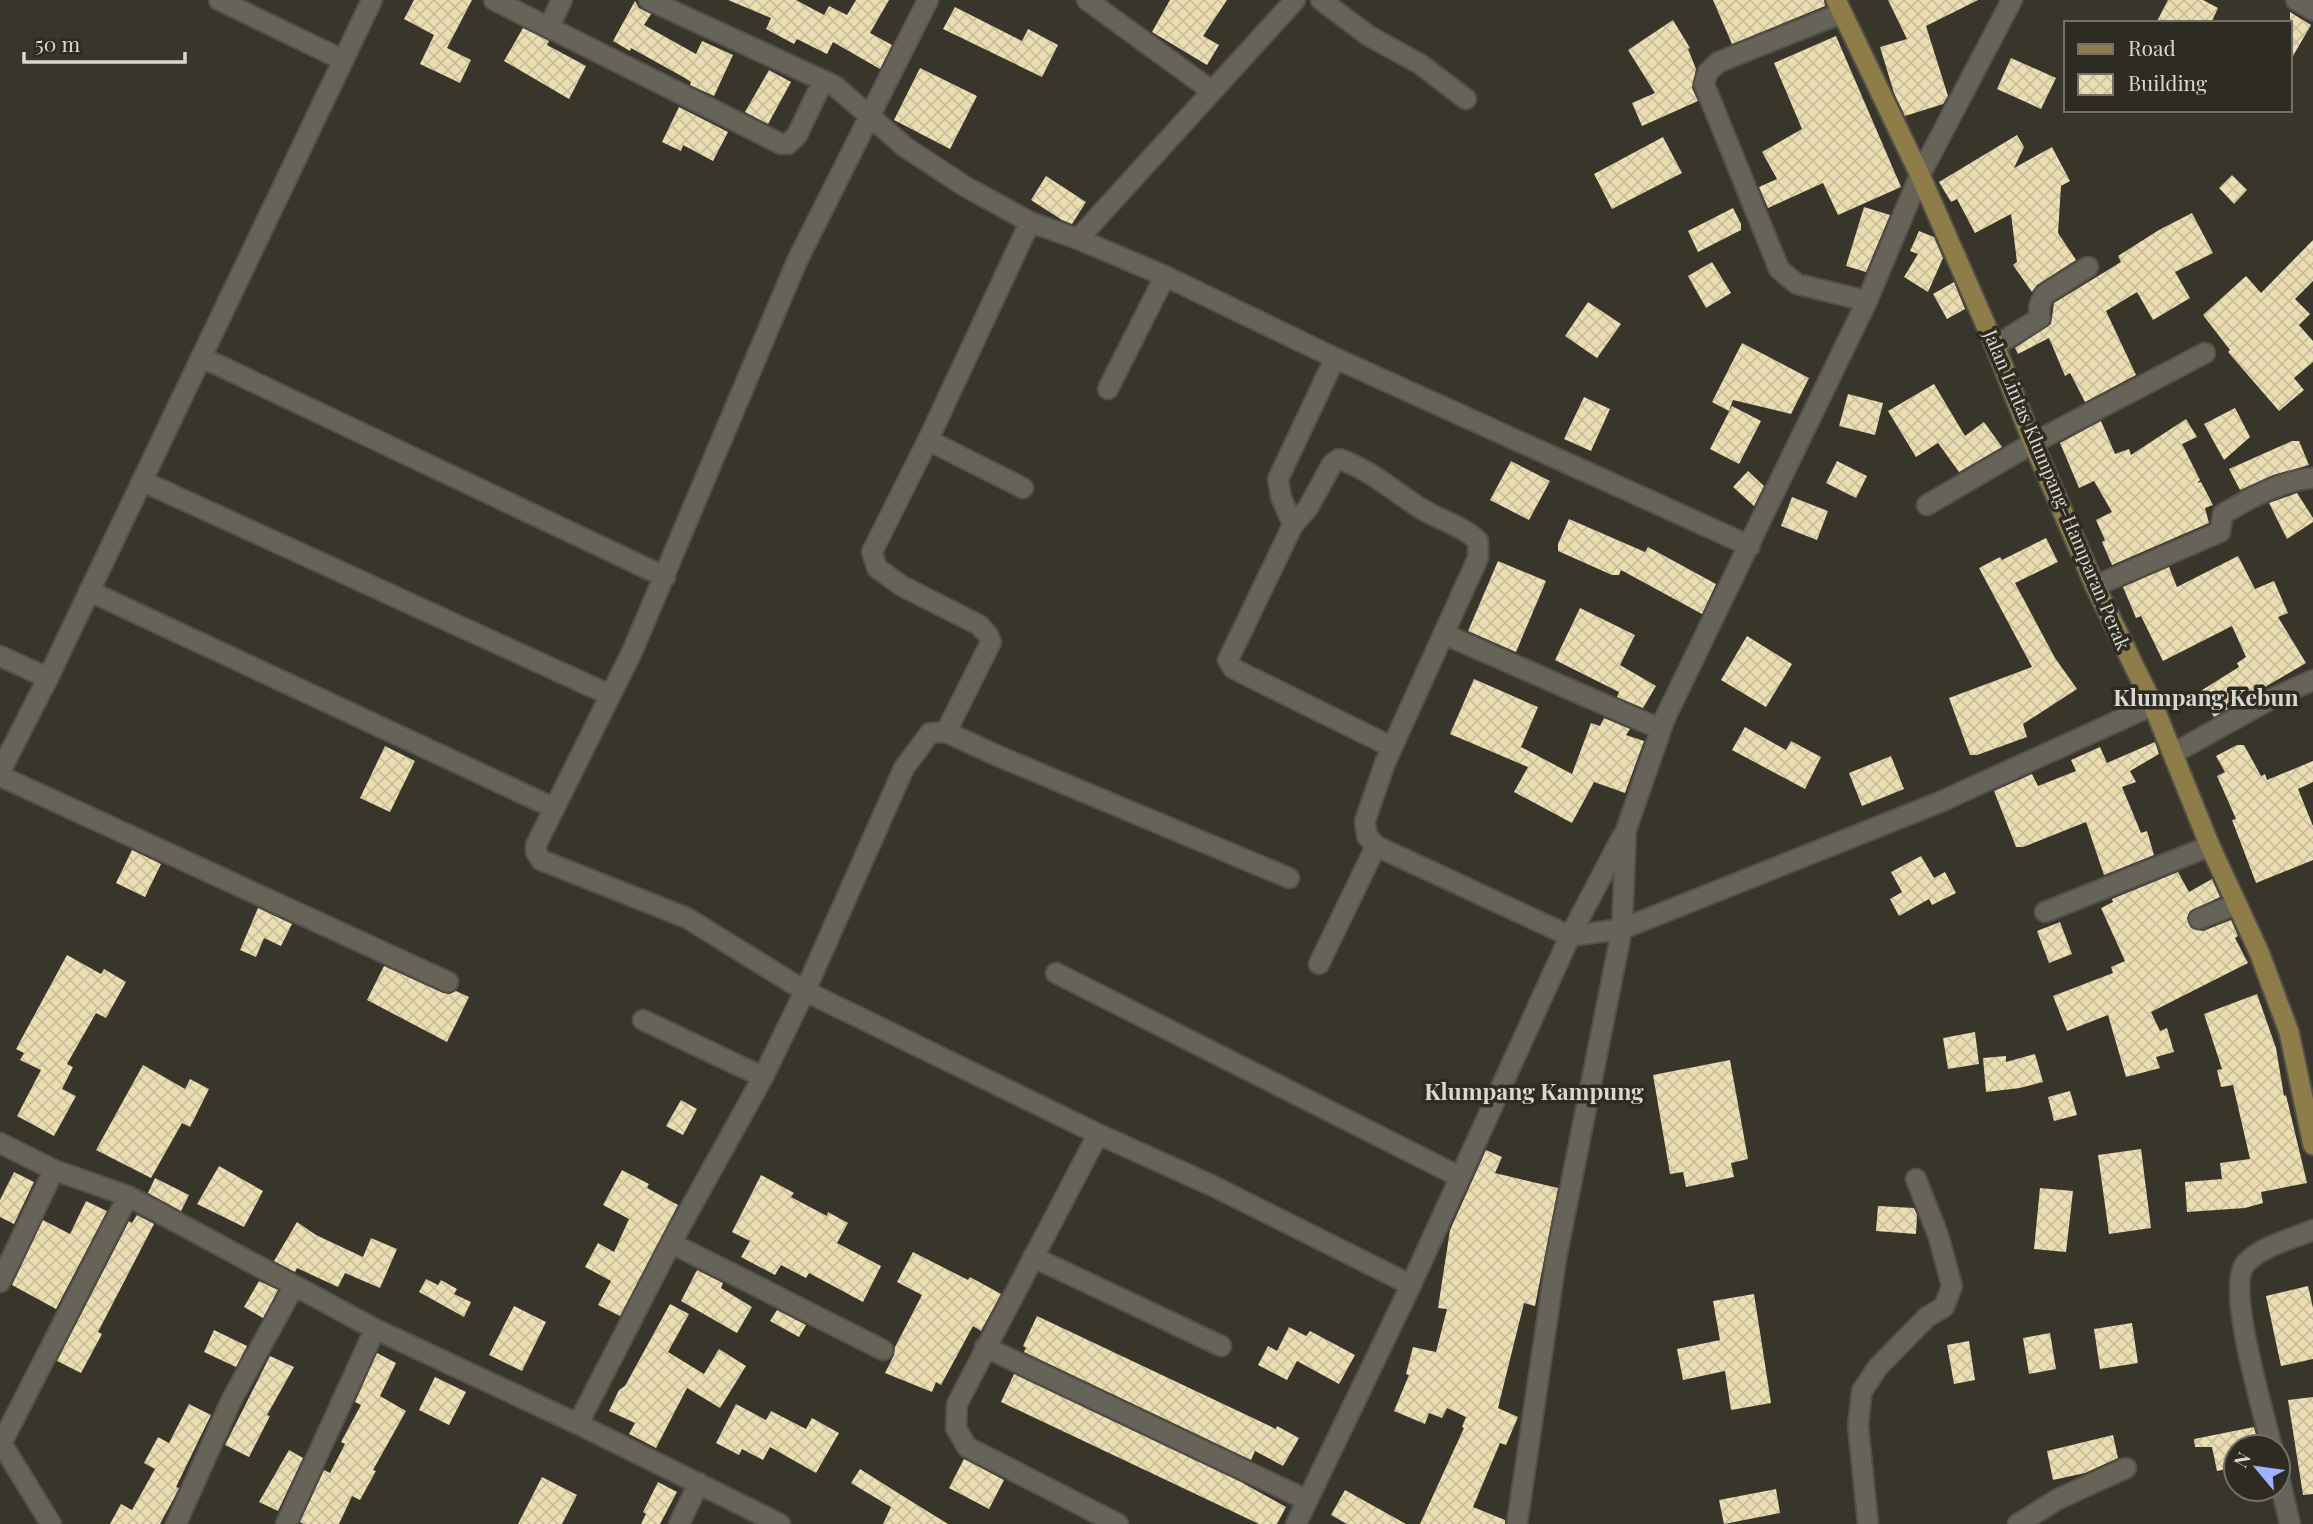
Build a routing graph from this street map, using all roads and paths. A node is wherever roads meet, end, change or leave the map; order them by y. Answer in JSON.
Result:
{"nodes":[{"id":1,"x":219,"y":0,"type":"edge"},
{"id":2,"x":372,"y":0,"type":"edge"},
{"id":3,"x":494,"y":0,"type":"edge"},
{"id":4,"x":562,"y":0,"type":"edge"},
{"id":5,"x":649,"y":0,"type":"edge"},
{"id":6,"x":928,"y":0,"type":"edge"},
{"id":7,"x":1087,"y":0,"type":"edge"},
{"id":8,"x":1295,"y":0,"type":"edge"},
{"id":9,"x":1321,"y":0,"type":"edge"},
{"id":10,"x":2012,"y":0,"type":"edge"},
{"id":11,"x":2296,"y":0,"type":"edge"},
{"id":12,"x":1839,"y":6,"type":"edge"},
{"id":13,"x":2313,"y":10,"type":"edge"},
{"id":14,"x":549,"y":27,"type":"junction"},
{"id":15,"x":343,"y":60,"type":"junction"},
{"id":16,"x":823,"y":80,"type":"junction"},
{"id":17,"x":1212,"y":91,"type":"junction"},
{"id":18,"x":1466,"y":99,"type":"dead end"},
{"id":19,"x":870,"y":117,"type":"junction"},
{"id":20,"x":1920,"y":175,"type":"junction"},
{"id":21,"x":1030,"y":222,"type":"junction"},
{"id":22,"x":1078,"y":239,"type":"junction"},
{"id":23,"x":2088,"y":267,"type":"dead end"},
{"id":24,"x":1165,"y":276,"type":"junction"},
{"id":25,"x":1867,"y":301,"type":"junction"},
{"id":26,"x":1995,"y":346,"type":"junction"},
{"id":27,"x":2205,"y":353,"type":"dead end"},
{"id":28,"x":201,"y":357,"type":"junction"},
{"id":29,"x":1335,"y":358,"type":"junction"},
{"id":30,"x":1108,"y":389,"type":"dead end"},
{"id":31,"x":928,"y":440,"type":"junction"},
{"id":32,"x":2033,"y":443,"type":"junction"},
{"id":33,"x":2313,"y":478,"type":"edge"},
{"id":34,"x":142,"y":481,"type":"junction"},
{"id":35,"x":1023,"y":488,"type":"dead end"},
{"id":36,"x":1927,"y":505,"type":"dead end"},
{"id":37,"x":1293,"y":525,"type":"junction"},
{"id":38,"x":1750,"y":546,"type":"junction"},
{"id":39,"x":665,"y":577,"type":"junction"},
{"id":40,"x":2095,"y":586,"type":"junction"},
{"id":41,"x":89,"y":591,"type":"junction"},
{"id":42,"x":1444,"y":634,"type":"junction"},
{"id":43,"x":0,"y":656,"type":"edge"},
{"id":44,"x":48,"y":678,"type":"junction"},
{"id":45,"x":2313,"y":680,"type":"edge"},
{"id":46,"x":610,"y":695,"type":"junction"},
{"id":47,"x":2153,"y":705,"type":"junction"},
{"id":48,"x":1660,"y":729,"type":"junction"},
{"id":49,"x":946,"y":732,"type":"junction"},
{"id":50,"x":1392,"y":747,"type":"junction"},
{"id":51,"x":2174,"y":753,"type":"junction"},
{"id":52,"x":0,"y":774,"type":"edge"},
{"id":53,"x":554,"y":808,"type":"junction"},
{"id":54,"x":1626,"y":830,"type":"junction"},
{"id":55,"x":1376,"y":846,"type":"junction"},
{"id":56,"x":2210,"y":846,"type":"junction"},
{"id":57,"x":1289,"y":878,"type":"dead end"},
{"id":58,"x":2236,"y":904,"type":"junction"},
{"id":59,"x":2046,"y":912,"type":"dead end"},
{"id":60,"x":2199,"y":919,"type":"dead end"},
{"id":61,"x":1622,"y":929,"type":"junction"},
{"id":62,"x":1570,"y":936,"type":"junction"},
{"id":63,"x":1319,"y":964,"type":"dead end"},
{"id":64,"x":1056,"y":973,"type":"dead end"},
{"id":65,"x":448,"y":982,"type":"dead end"},
{"id":66,"x":805,"y":991,"type":"junction"},
{"id":67,"x":643,"y":1020,"type":"dead end"},
{"id":68,"x":763,"y":1077,"type":"junction"},
{"id":69,"x":1098,"y":1134,"type":"junction"},
{"id":70,"x":0,"y":1143,"type":"edge"},
{"id":71,"x":2313,"y":1145,"type":"edge"},
{"id":72,"x":54,"y":1170,"type":"junction"},
{"id":73,"x":1460,"y":1177,"type":"junction"},
{"id":74,"x":1916,"y":1179,"type":"dead end"},
{"id":75,"x":128,"y":1196,"type":"junction"},
{"id":76,"x":2313,"y":1230,"type":"edge"},
{"id":77,"x":671,"y":1243,"type":"junction"},
{"id":78,"x":1033,"y":1257,"type":"junction"},
{"id":79,"x":0,"y":1282,"type":"edge"},
{"id":80,"x":1411,"y":1284,"type":"junction"},
{"id":81,"x":294,"y":1286,"type":"junction"},
{"id":82,"x":374,"y":1329,"type":"junction"},
{"id":83,"x":1221,"y":1346,"type":"dead end"},
{"id":84,"x":985,"y":1347,"type":"junction"},
{"id":85,"x":883,"y":1350,"type":"dead end"},
{"id":86,"x":578,"y":1424,"type":"junction"},
{"id":87,"x":2269,"y":1433,"type":"edge"},
{"id":88,"x":1,"y":1444,"type":"edge"},
{"id":89,"x":2126,"y":1468,"type":"dead end"},
{"id":90,"x":699,"y":1483,"type":"junction"},
{"id":91,"x":1307,"y":1500,"type":"junction"},
{"id":92,"x":2285,"y":1503,"type":"edge"},
{"id":93,"x":51,"y":1524,"type":"edge"},
{"id":94,"x":176,"y":1524,"type":"edge"},
{"id":95,"x":286,"y":1524,"type":"edge"},
{"id":96,"x":679,"y":1524,"type":"edge"},
{"id":97,"x":780,"y":1524,"type":"edge"},
{"id":98,"x":1118,"y":1524,"type":"edge"},
{"id":99,"x":1296,"y":1524,"type":"edge"},
{"id":100,"x":1517,"y":1524,"type":"edge"},
{"id":101,"x":1868,"y":1524,"type":"edge"},
{"id":102,"x":2018,"y":1524,"type":"edge"},
{"id":103,"x":2290,"y":1524,"type":"edge"}],
"edges":[{"from":1,"to":15,"type":"street"},
{"from":2,"to":15,"type":"street"},
{"from":3,"to":14,"type":"street"},
{"from":4,"to":14,"type":"street"},
{"from":5,"to":16,"type":"street"},
{"from":6,"to":19,"type":"street"},
{"from":7,"to":17,"type":"street"},
{"from":8,"to":17,"type":"street"},
{"from":9,"to":18,"type":"street"},
{"from":10,"to":20,"type":"street"},
{"from":11,"to":13,"type":"street"},
{"from":12,"to":20,"type":"main road","name":"Jalan Lintas Klumpang–Hamparan Perak"},
{"from":12,"to":25,"type":"street"},
{"from":14,"to":16,"type":"street"},
{"from":15,"to":28,"type":"street"},
{"from":16,"to":19,"type":"street"},
{"from":17,"to":22,"type":"street"},
{"from":19,"to":21,"type":"street"},
{"from":19,"to":39,"type":"street"},
{"from":20,"to":25,"type":"street"},
{"from":20,"to":26,"type":"main road","name":"Jalan Lintas Klumpang–Hamparan Perak"},
{"from":21,"to":22,"type":"street"},
{"from":21,"to":31,"type":"street"},
{"from":22,"to":24,"type":"street"},
{"from":23,"to":26,"type":"street"},
{"from":24,"to":29,"type":"street"},
{"from":24,"to":30,"type":"street"},
{"from":25,"to":38,"type":"street"},
{"from":26,"to":32,"type":"main road","name":"Jalan Lintas Klumpang–Hamparan Perak"},
{"from":27,"to":32,"type":"street"},
{"from":28,"to":34,"type":"street"},
{"from":28,"to":39,"type":"street"},
{"from":29,"to":37,"type":"street"},
{"from":29,"to":38,"type":"street"},
{"from":31,"to":35,"type":"street"},
{"from":31,"to":49,"type":"street"},
{"from":32,"to":36,"type":"street"},
{"from":32,"to":40,"type":"main road","name":"Jalan Lintas Klumpang–Hamparan Perak"},
{"from":33,"to":40,"type":"street"},
{"from":34,"to":41,"type":"street"},
{"from":34,"to":46,"type":"street"},
{"from":37,"to":42,"type":"street"},
{"from":37,"to":50,"type":"street"},
{"from":38,"to":48,"type":"street"},
{"from":39,"to":46,"type":"street"},
{"from":40,"to":47,"type":"main road","name":"Jalan Lintas Klumpang–Hamparan Perak"},
{"from":41,"to":44,"type":"street"},
{"from":41,"to":53,"type":"street"},
{"from":42,"to":48,"type":"street"},
{"from":42,"to":50,"type":"street"},
{"from":43,"to":44,"type":"street"},
{"from":44,"to":52,"type":"street"},
{"from":45,"to":51,"type":"street"},
{"from":46,"to":53,"type":"street"},
{"from":47,"to":51,"type":"main road","name":"Jalan Lintas Klumpang–Hamparan Perak"},
{"from":47,"to":61,"type":"street"},
{"from":48,"to":54,"type":"street"},
{"from":49,"to":57,"type":"street"},
{"from":49,"to":66,"type":"street"},
{"from":50,"to":55,"type":"street"},
{"from":51,"to":56,"type":"main road","name":"Jalan Lintas Klumpang–Hamparan Perak"},
{"from":52,"to":65,"type":"street"},
{"from":53,"to":66,"type":"street"},
{"from":54,"to":61,"type":"street"},
{"from":54,"to":62,"type":"street"},
{"from":55,"to":62,"type":"street"},
{"from":55,"to":63,"type":"street"},
{"from":56,"to":58,"type":"main road","name":"Jalan Lintas Klumpang–Hamparan Perak"},
{"from":56,"to":59,"type":"street"},
{"from":58,"to":60,"type":"street"},
{"from":58,"to":71,"type":"main road","name":"Jalan Lintas Klumpang–Hamparan Perak"},
{"from":61,"to":62,"type":"street"},
{"from":61,"to":100,"type":"street"},
{"from":62,"to":73,"type":"street"},
{"from":64,"to":73,"type":"street"},
{"from":66,"to":68,"type":"street"},
{"from":66,"to":69,"type":"street"},
{"from":67,"to":68,"type":"street"},
{"from":68,"to":77,"type":"street"},
{"from":69,"to":78,"type":"street"},
{"from":69,"to":80,"type":"street"},
{"from":70,"to":72,"type":"street"},
{"from":72,"to":75,"type":"street"},
{"from":72,"to":79,"type":"street"},
{"from":73,"to":80,"type":"street"},
{"from":74,"to":101,"type":"street"},
{"from":75,"to":81,"type":"street"},
{"from":75,"to":88,"type":"street"},
{"from":76,"to":87,"type":"street"},
{"from":77,"to":85,"type":"street"},
{"from":77,"to":86,"type":"street"},
{"from":78,"to":83,"type":"street"},
{"from":78,"to":84,"type":"street"},
{"from":80,"to":91,"type":"street"},
{"from":81,"to":82,"type":"street"},
{"from":81,"to":94,"type":"street"},
{"from":82,"to":86,"type":"street"},
{"from":82,"to":95,"type":"street"},
{"from":84,"to":91,"type":"street"},
{"from":84,"to":98,"type":"street"},
{"from":86,"to":90,"type":"street"},
{"from":88,"to":93,"type":"street"},
{"from":89,"to":102,"type":"street"},
{"from":90,"to":96,"type":"street"},
{"from":90,"to":97,"type":"street"},
{"from":91,"to":99,"type":"street"},
{"from":92,"to":103,"type":"street"}]}
